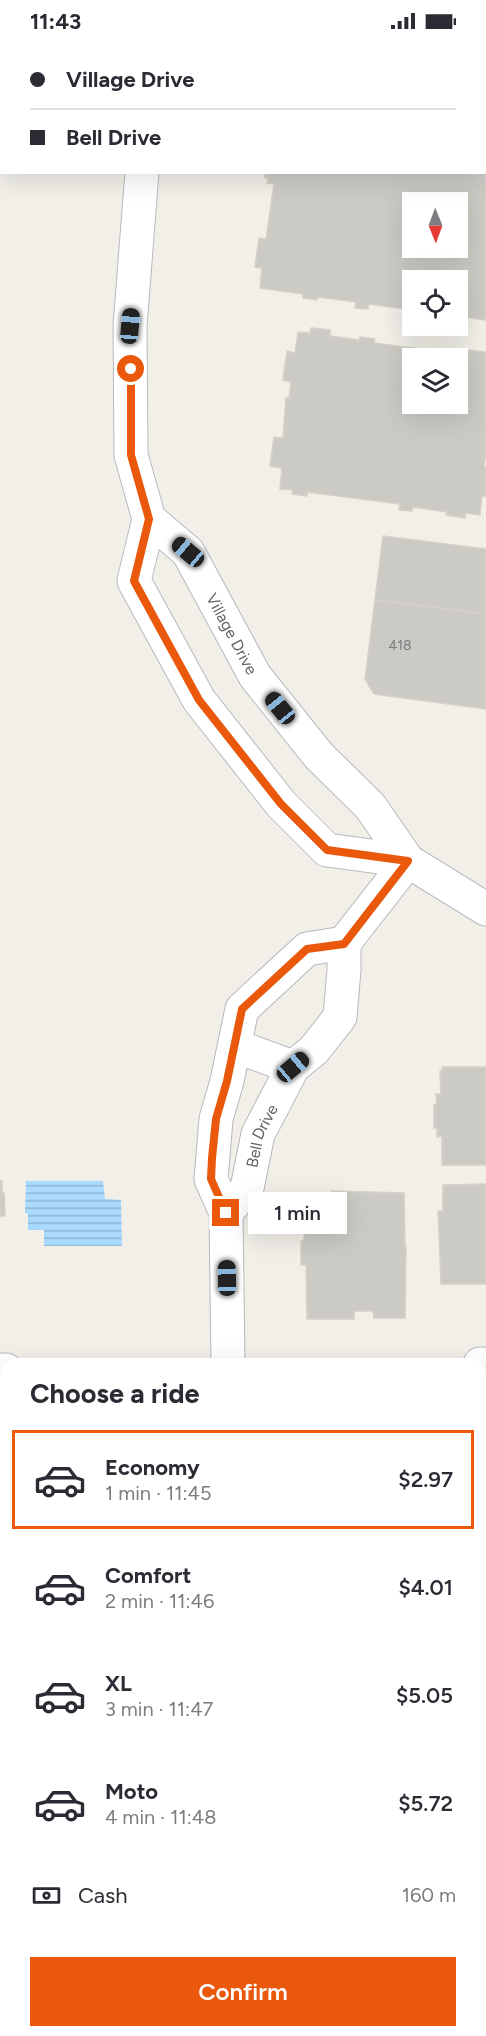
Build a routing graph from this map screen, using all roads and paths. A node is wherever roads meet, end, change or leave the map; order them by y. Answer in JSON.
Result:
{"nodes":[{"id":1,"x":142,"y":174,"type":"edge"},
{"id":2,"x":149,"y":519,"type":"junction"},
{"id":3,"x":408,"y":861,"type":"junction"},
{"id":4,"x":486,"y":909,"type":"edge"},
{"id":5,"x":344,"y":944,"type":"junction"},
{"id":6,"x":235,"y":1046,"type":"junction"},
{"id":7,"x":293,"y":1067,"type":"junction"},
{"id":8,"x":226,"y":1213,"type":"junction"},
{"id":9,"x":228,"y":1358,"type":"edge"}],
"edges":[{"from":1,"to":2,"type":"street","name":"Village Drive"},
{"from":2,"to":3,"type":"street","name":"Village Drive"},
{"from":2,"to":3,"type":"street","name":"Village Drive"},
{"from":3,"to":4,"type":"street","name":"Village Drive"},
{"from":3,"to":5,"type":"street"},
{"from":5,"to":6,"type":"street"},
{"from":5,"to":7,"type":"street","name":"Bell Drive"},
{"from":6,"to":7,"type":"street"},
{"from":6,"to":8,"type":"street"},
{"from":7,"to":8,"type":"street","name":"Bell Drive"},
{"from":8,"to":9,"type":"street"}]}
